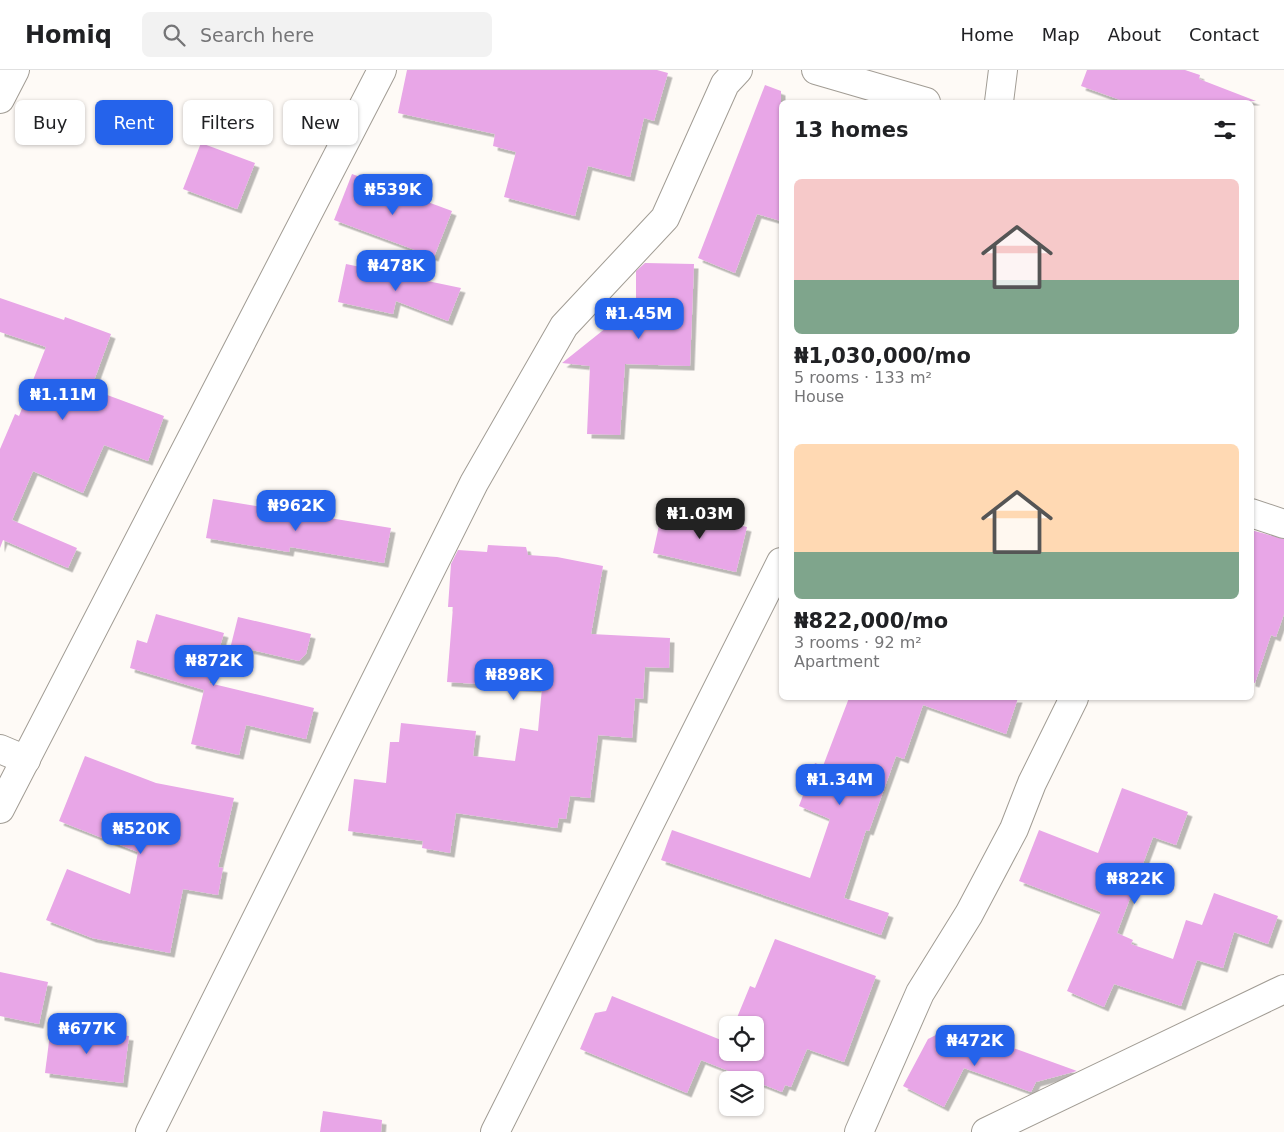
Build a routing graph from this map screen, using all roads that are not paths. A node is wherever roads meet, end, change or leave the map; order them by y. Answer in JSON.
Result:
{"nodes":[{"id":1,"x":15,"y":70,"type":"edge"},
{"id":2,"x":382,"y":70,"type":"edge"},
{"id":3,"x":738,"y":70,"type":"edge"},
{"id":4,"x":816,"y":70,"type":"edge"},
{"id":5,"x":1003,"y":70,"type":"edge"},
{"id":6,"x":0,"y":99,"type":"edge"},
{"id":7,"x":919,"y":100,"type":"edge"},
{"id":8,"x":999,"y":100,"type":"edge"},
{"id":9,"x":1254,"y":514,"type":"edge"},
{"id":10,"x":1284,"y":524,"type":"edge"},
{"id":11,"x":779,"y":566,"type":"edge"},
{"id":12,"x":1073,"y":700,"type":"edge"},
{"id":13,"x":0,"y":749,"type":"edge"},
{"id":14,"x":26,"y":760,"type":"junction"},
{"id":15,"x":0,"y":809,"type":"edge"},
{"id":16,"x":1284,"y":994,"type":"edge"},
{"id":17,"x":150,"y":1132,"type":"edge"},
{"id":18,"x":496,"y":1132,"type":"edge"},
{"id":19,"x":859,"y":1132,"type":"edge"},
{"id":20,"x":986,"y":1132,"type":"edge"}],
"edges":[{"from":1,"to":6,"type":"street"},
{"from":2,"to":14,"type":"street"},
{"from":3,"to":17,"type":"street"},
{"from":4,"to":7,"type":"street"},
{"from":5,"to":8,"type":"street"},
{"from":9,"to":10,"type":"street"},
{"from":11,"to":18,"type":"street"},
{"from":12,"to":19,"type":"street"},
{"from":13,"to":14,"type":"street"},
{"from":14,"to":15,"type":"street"},
{"from":16,"to":20,"type":"street"}]}
